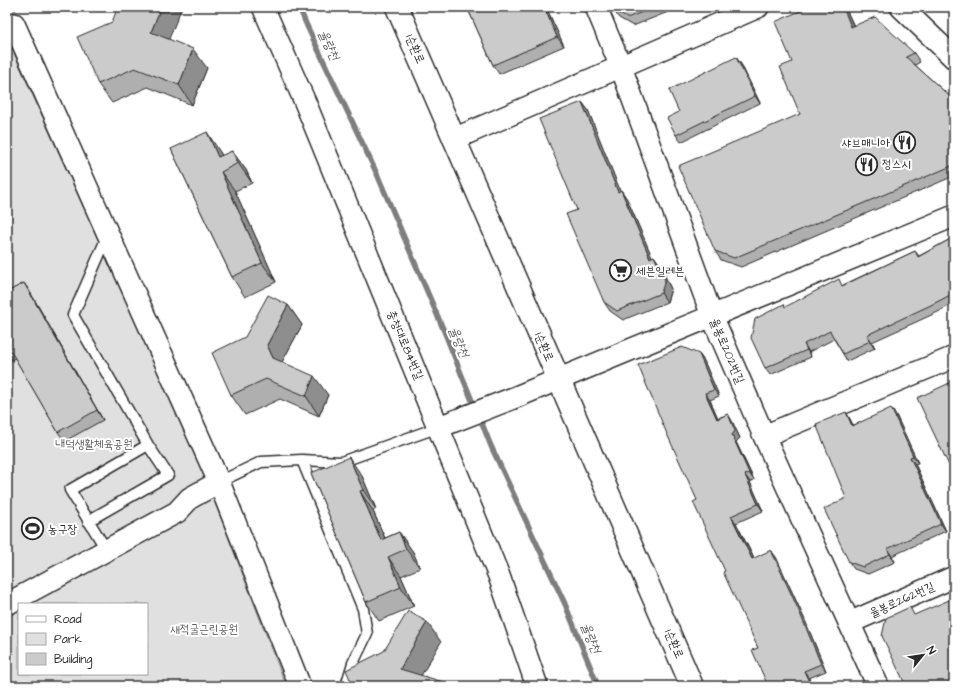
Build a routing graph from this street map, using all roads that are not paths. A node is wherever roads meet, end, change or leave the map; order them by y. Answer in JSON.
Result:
{"nodes":[{"id":1,"x":262,"y":7,"type":"edge"},
{"id":2,"x":396,"y":7,"type":"edge"},
{"id":3,"x":596,"y":7,"type":"edge"},
{"id":4,"x":758,"y":7,"type":"edge"},
{"id":5,"x":901,"y":7,"type":"edge"},
{"id":6,"x":7,"y":24,"type":"edge"},
{"id":7,"x":954,"y":58,"type":"edge"},
{"id":8,"x":621,"y":67,"type":"junction"},
{"id":9,"x":454,"y":139,"type":"junction"},
{"id":10,"x":954,"y":216,"type":"edge"},
{"id":11,"x":108,"y":235,"type":"junction"},
{"id":12,"x":712,"y":316,"type":"junction"},
{"id":13,"x":954,"y":357,"type":"edge"},
{"id":14,"x":558,"y":379,"type":"junction"},
{"id":15,"x":439,"y":426,"type":"junction"},
{"id":16,"x":764,"y":436,"type":"junction"},
{"id":17,"x":148,"y":445,"type":"junction"},
{"id":18,"x":302,"y":460,"type":"junction"},
{"id":19,"x":219,"y":482,"type":"junction"},
{"id":20,"x":88,"y":521,"type":"junction"},
{"id":21,"x":106,"y":551,"type":"junction"},
{"id":22,"x":954,"y":577,"type":"edge"},
{"id":23,"x":7,"y":604,"type":"edge"},
{"id":24,"x":849,"y":623,"type":"junction"},
{"id":25,"x":300,"y":686,"type":"edge"},
{"id":26,"x":346,"y":686,"type":"edge"},
{"id":27,"x":537,"y":686,"type":"edge"},
{"id":28,"x":692,"y":686,"type":"edge"},
{"id":29,"x":878,"y":686,"type":"edge"}],
"edges":[{"from":1,"to":15,"type":"street","name":"충청대로84번길"},
{"from":2,"to":9,"type":"main road","name":"1순환로"},
{"from":3,"to":8,"type":"street","name":"율봉로202번길"},
{"from":4,"to":8,"type":"street"},
{"from":5,"to":7,"type":"street"},
{"from":6,"to":11,"type":"street"},
{"from":8,"to":9,"type":"street"},
{"from":8,"to":12,"type":"street","name":"율봉로202번길"},
{"from":9,"to":14,"type":"main road","name":"1순환로"},
{"from":10,"to":12,"type":"street"},
{"from":11,"to":17,"type":"lane"},
{"from":11,"to":19,"type":"street"},
{"from":12,"to":14,"type":"street"},
{"from":12,"to":16,"type":"street","name":"율봉로202번길"},
{"from":13,"to":16,"type":"street"},
{"from":14,"to":15,"type":"street"},
{"from":14,"to":28,"type":"main road","name":"1순환로"},
{"from":15,"to":18,"type":"lane"},
{"from":15,"to":27,"type":"street","name":"충청대로84번길"},
{"from":16,"to":24,"type":"street","name":"율봉로202번길"},
{"from":17,"to":20,"type":"lane"},
{"from":17,"to":20,"type":"lane"},
{"from":18,"to":19,"type":"lane"},
{"from":18,"to":26,"type":"lane"},
{"from":19,"to":21,"type":"street"},
{"from":19,"to":25,"type":"street"},
{"from":20,"to":21,"type":"lane"},
{"from":21,"to":23,"type":"street"},
{"from":22,"to":24,"type":"street","name":"율봉로262번길"},
{"from":24,"to":29,"type":"street","name":"율봉로202번길"}]}
